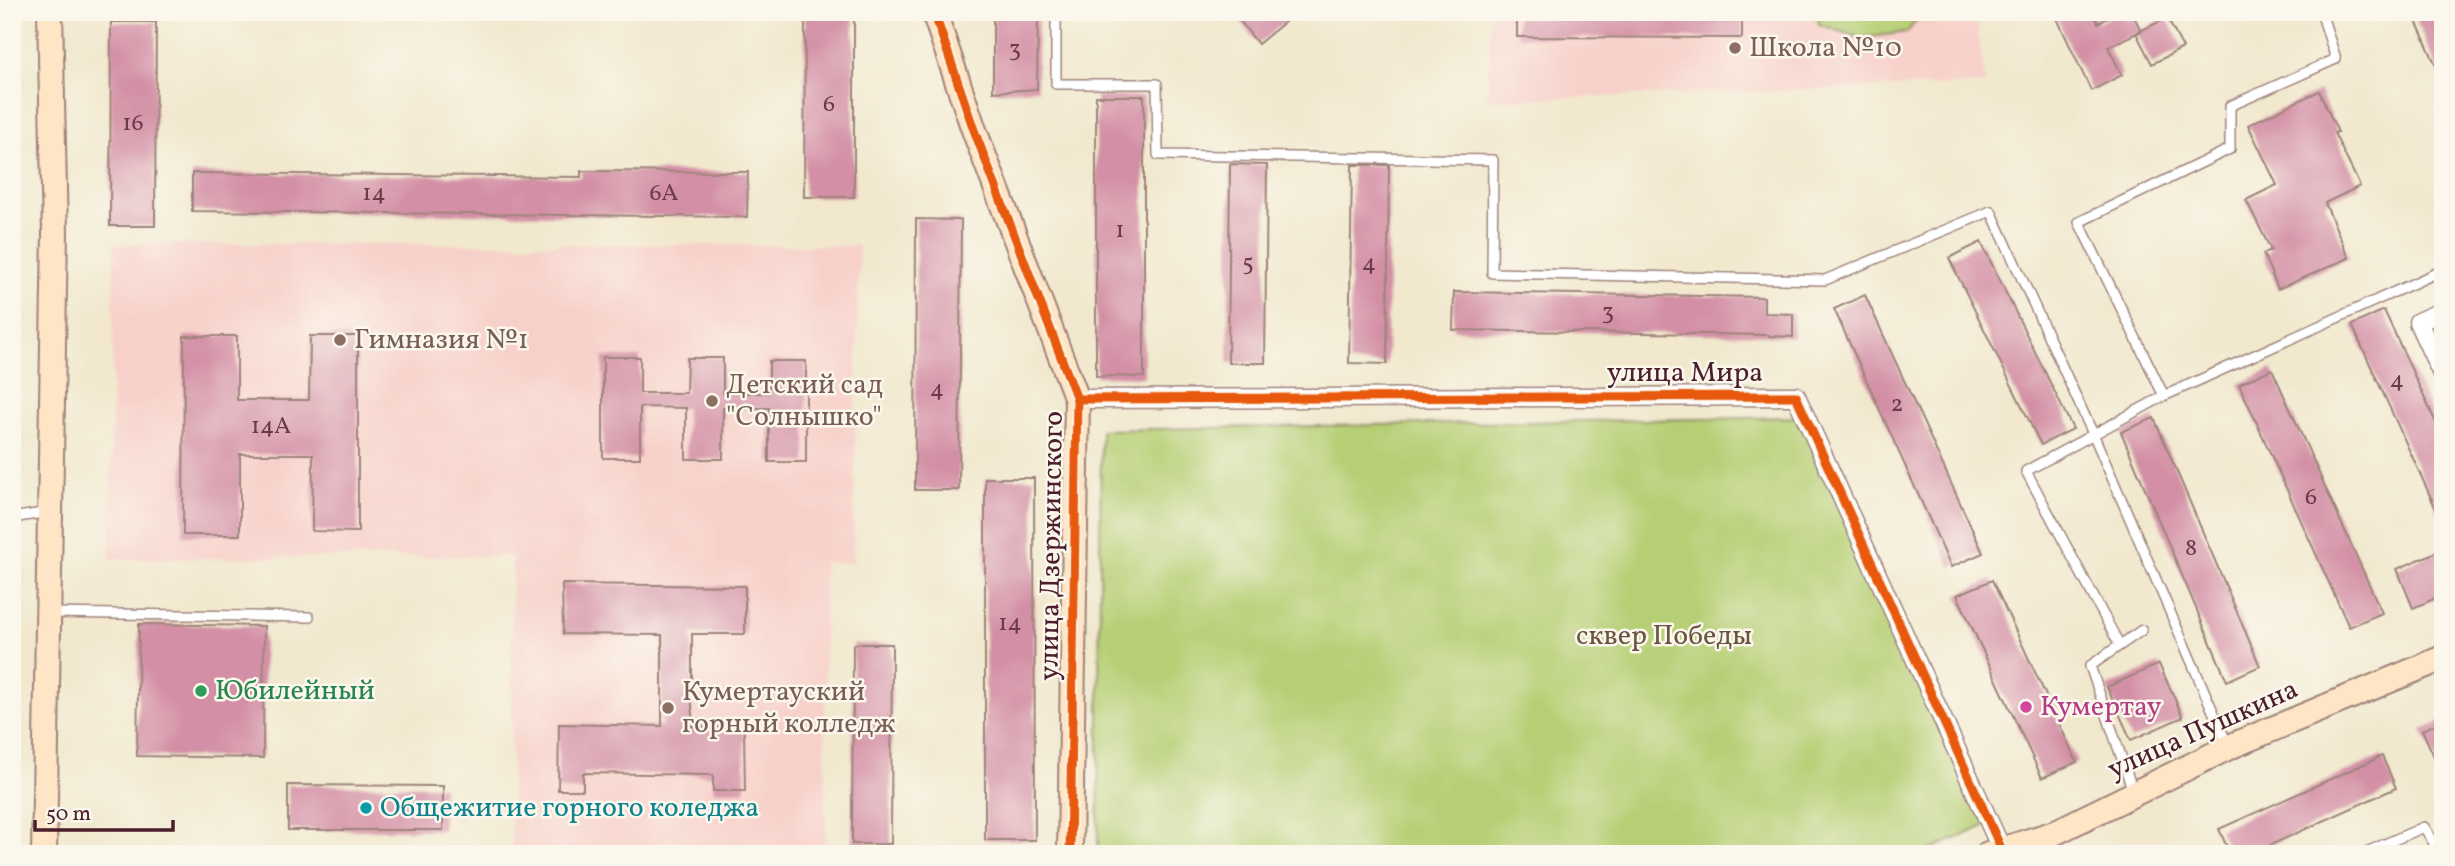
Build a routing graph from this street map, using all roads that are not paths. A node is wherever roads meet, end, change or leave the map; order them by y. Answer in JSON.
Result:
{"nodes":[{"id":1,"x":50,"y":12,"type":"edge"},
{"id":2,"x":934,"y":12,"type":"edge"},
{"id":3,"x":1056,"y":12,"type":"edge"},
{"id":4,"x":2321,"y":12,"type":"edge"},
{"id":5,"x":2443,"y":270,"type":"edge"},
{"id":6,"x":2443,"y":312,"type":"edge"},
{"id":7,"x":2443,"y":376,"type":"edge"},
{"id":8,"x":2164,"y":396,"type":"junction"},
{"id":9,"x":1077,"y":398,"type":"junction"},
{"id":10,"x":2094,"y":436,"type":"junction"},
{"id":11,"x":50,"y":512,"type":"junction"},
{"id":12,"x":12,"y":518,"type":"edge"},
{"id":13,"x":48,"y":613,"type":"junction"},
{"id":14,"x":309,"y":617,"type":"dead end"},
{"id":15,"x":2142,"y":630,"type":"dead end"},
{"id":16,"x":2119,"y":644,"type":"junction"},
{"id":17,"x":2443,"y":658,"type":"edge"},
{"id":18,"x":2229,"y":747,"type":"junction"},
{"id":19,"x":2134,"y":792,"type":"junction"},
{"id":20,"x":1995,"y":851,"type":"edge"},
{"id":21,"x":44,"y":854,"type":"edge"},
{"id":22,"x":1070,"y":854,"type":"edge"},
{"id":23,"x":2362,"y":854,"type":"edge"},
{"id":24,"x":2441,"y":854,"type":"edge"}],
"edges":[{"from":1,"to":11,"type":"main road"},
{"from":2,"to":9,"type":"main road","name":"улица Дзержинского"},
{"from":3,"to":10,"type":"lane"},
{"from":4,"to":8,"type":"lane"},
{"from":5,"to":8,"type":"lane"},
{"from":6,"to":7,"type":"street"},
{"from":8,"to":10,"type":"lane"},
{"from":9,"to":20,"type":"street","name":"улица Мира"},
{"from":9,"to":22,"type":"main road","name":"улица Дзержинского"},
{"from":10,"to":16,"type":"lane"},
{"from":10,"to":18,"type":"lane"},
{"from":11,"to":12,"type":"lane"},
{"from":11,"to":13,"type":"main road"},
{"from":13,"to":14,"type":"lane"},
{"from":13,"to":21,"type":"main road"},
{"from":15,"to":16,"type":"lane"},
{"from":16,"to":19,"type":"lane"},
{"from":17,"to":18,"type":"main road","name":"улица Пушкина"},
{"from":18,"to":19,"type":"main road","name":"улица Пушкина"},
{"from":19,"to":20,"type":"main road","name":"улица Пушкина"},
{"from":23,"to":24,"type":"lane"}]}
